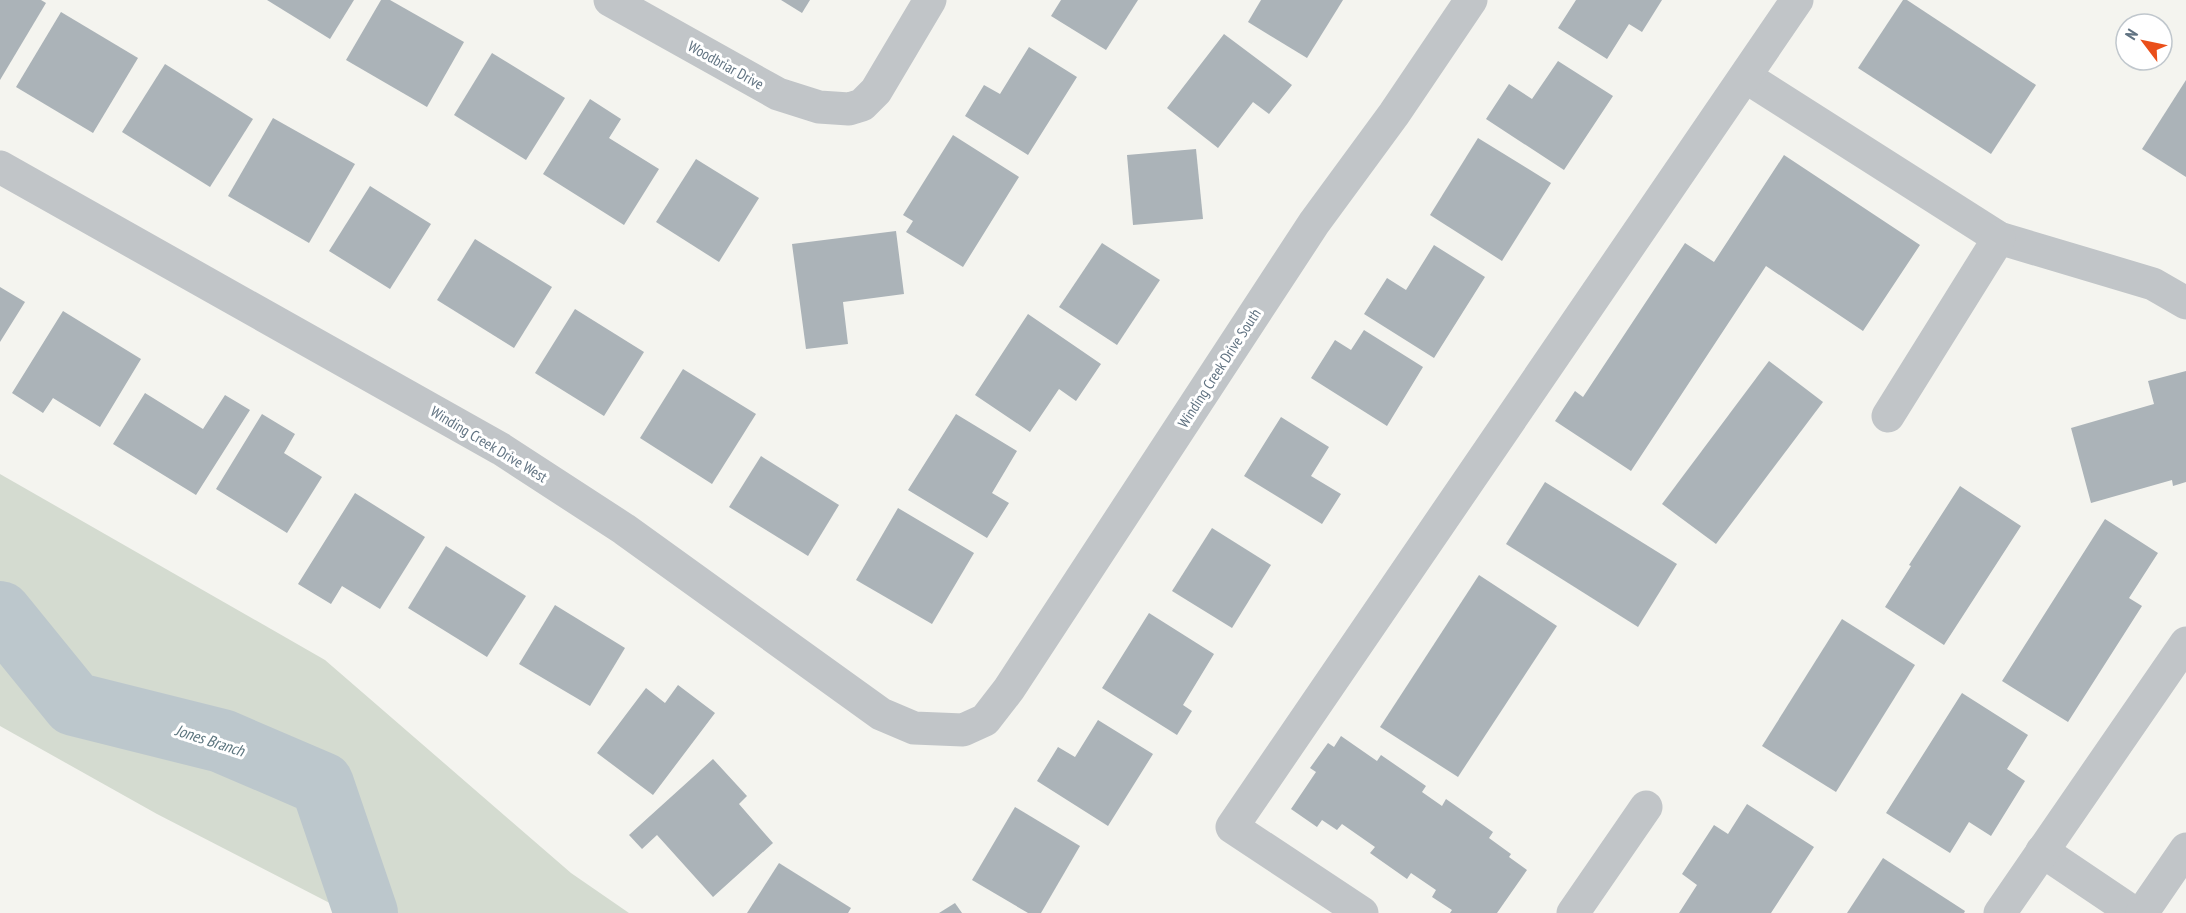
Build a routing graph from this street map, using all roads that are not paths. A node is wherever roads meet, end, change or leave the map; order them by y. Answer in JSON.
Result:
{"nodes":[{"id":1,"x":610,"y":0,"type":"edge"},
{"id":2,"x":930,"y":0,"type":"edge"},
{"id":3,"x":1471,"y":0,"type":"edge"},
{"id":4,"x":1797,"y":0,"type":"edge"},
{"id":5,"x":1746,"y":77,"type":"junction"},
{"id":6,"x":0,"y":167,"type":"edge"},
{"id":7,"x":1999,"y":238,"type":"junction"},
{"id":8,"x":2186,"y":303,"type":"edge"},
{"id":9,"x":1888,"y":416,"type":"dead end"},
{"id":10,"x":2186,"y":643,"type":"edge"},
{"id":11,"x":963,"y":730,"type":"joint"},
{"id":12,"x":1646,"y":807,"type":"dead end"},
{"id":13,"x":2186,"y":849,"type":"edge"},
{"id":14,"x":2042,"y":851,"type":"junction"},
{"id":15,"x":1362,"y":913,"type":"edge"},
{"id":16,"x":1573,"y":913,"type":"edge"},
{"id":17,"x":2000,"y":913,"type":"edge"},
{"id":18,"x":2134,"y":913,"type":"edge"},
{"id":19,"x":2142,"y":913,"type":"edge"}],
"edges":[{"from":1,"to":2,"type":"street","name":"Woodbriar Drive"},
{"from":3,"to":11,"type":"street","name":"Winding Creek Drive South"},
{"from":4,"to":5,"type":"street"},
{"from":5,"to":7,"type":"street"},
{"from":5,"to":15,"type":"street"},
{"from":6,"to":11,"type":"street","name":"Winding Creek Drive West"},
{"from":7,"to":8,"type":"street"},
{"from":7,"to":9,"type":"street"},
{"from":10,"to":14,"type":"street"},
{"from":12,"to":16,"type":"street"},
{"from":13,"to":19,"type":"street"},
{"from":14,"to":17,"type":"street"},
{"from":14,"to":18,"type":"street"}]}
